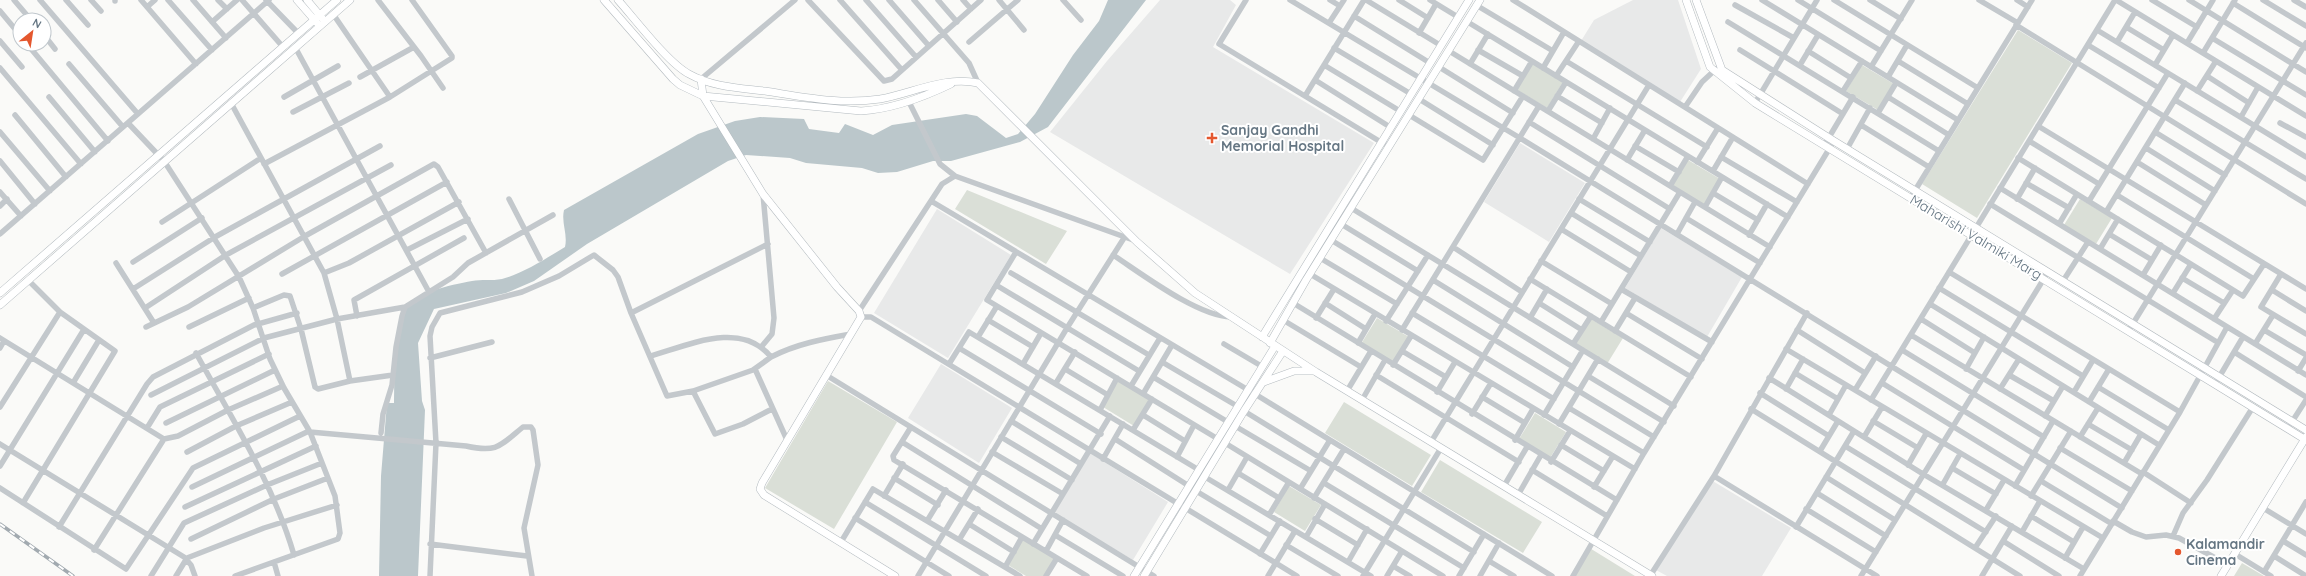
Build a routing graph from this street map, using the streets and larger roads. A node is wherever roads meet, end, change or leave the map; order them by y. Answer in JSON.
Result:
{"nodes":[{"id":1,"x":14,"y":0,"type":"edge"},
{"id":2,"x":40,"y":0,"type":"edge"},
{"id":3,"x":66,"y":0,"type":"edge"},
{"id":4,"x":92,"y":0,"type":"edge"},
{"id":5,"x":141,"y":0,"type":"edge"},
{"id":6,"x":155,"y":0,"type":"edge"},
{"id":7,"x":168,"y":0,"type":"edge"},
{"id":8,"x":192,"y":0,"type":"edge"},
{"id":9,"x":218,"y":0,"type":"edge"},
{"id":10,"x":237,"y":0,"type":"edge"},
{"id":11,"x":242,"y":0,"type":"edge"},
{"id":12,"x":268,"y":0,"type":"edge"},
{"id":13,"x":297,"y":0,"type":"edge"},
{"id":14,"x":307,"y":0,"type":"edge"},
{"id":15,"x":337,"y":0,"type":"edge"},
{"id":16,"x":350,"y":0,"type":"edge"},
{"id":17,"x":378,"y":0,"type":"edge"},
{"id":18,"x":412,"y":0,"type":"edge"},
{"id":19,"x":604,"y":0,"type":"edge"},
{"id":20,"x":618,"y":0,"type":"edge"},
{"id":21,"x":795,"y":0,"type":"edge"},
{"id":22,"x":808,"y":0,"type":"edge"},
{"id":23,"x":840,"y":0,"type":"edge"},
{"id":24,"x":866,"y":0,"type":"edge"},
{"id":25,"x":889,"y":0,"type":"edge"},
{"id":26,"x":914,"y":0,"type":"edge"},
{"id":27,"x":938,"y":0,"type":"edge"},
{"id":28,"x":963,"y":0,"type":"edge"},
{"id":29,"x":981,"y":0,"type":"edge"},
{"id":30,"x":999,"y":0,"type":"edge"},
{"id":31,"x":1018,"y":0,"type":"edge"},
{"id":32,"x":1063,"y":0,"type":"edge"},
{"id":33,"x":1290,"y":0,"type":"edge"},
{"id":34,"x":1330,"y":0,"type":"edge"},
{"id":35,"x":1344,"y":0,"type":"edge"},
{"id":36,"x":1365,"y":0,"type":"edge"},
{"id":37,"x":1399,"y":0,"type":"edge"},
{"id":38,"x":1430,"y":0,"type":"edge"},
{"id":39,"x":1469,"y":0,"type":"edge"},
{"id":40,"x":1513,"y":0,"type":"edge"},
{"id":41,"x":1686,"y":0,"type":"edge"},
{"id":42,"x":1696,"y":0,"type":"edge"},
{"id":43,"x":1762,"y":0,"type":"edge"},
{"id":44,"x":1798,"y":0,"type":"edge"},
{"id":45,"x":1817,"y":0,"type":"edge"},
{"id":46,"x":1834,"y":0,"type":"edge"},
{"id":47,"x":1870,"y":0,"type":"edge"},
{"id":48,"x":1979,"y":0,"type":"edge"},
{"id":49,"x":2017,"y":0,"type":"edge"},
{"id":50,"x":2032,"y":0,"type":"edge"},
{"id":51,"x":2115,"y":0,"type":"edge"},
{"id":52,"x":2152,"y":0,"type":"edge"},
{"id":53,"x":2188,"y":0,"type":"edge"},
{"id":54,"x":2213,"y":0,"type":"edge"},
{"id":55,"x":2263,"y":0,"type":"edge"},
{"id":56,"x":2294,"y":0,"type":"edge"},
{"id":57,"x":1244,"y":1,"type":"edge"},
{"id":58,"x":1910,"y":1,"type":"edge"},
{"id":59,"x":1375,"y":2,"type":"edge"},
{"id":60,"x":1478,"y":2,"type":"edge"},
{"id":61,"x":2234,"y":2,"type":"edge"},
{"id":62,"x":1436,"y":4,"type":"junction"},
{"id":63,"x":1735,"y":5,"type":"dead end"},
{"id":64,"x":1340,"y":6,"type":"junction"},
{"id":65,"x":147,"y":7,"type":"junction"},
{"id":66,"x":2028,"y":7,"type":"junction"},
{"id":67,"x":2306,"y":7,"type":"edge"},
{"id":68,"x":1812,"y":8,"type":"junction"},
{"id":69,"x":971,"y":9,"type":"junction"},
{"id":70,"x":227,"y":10,"type":"junction"},
{"id":71,"x":1007,"y":10,"type":"junction"},
{"id":72,"x":0,"y":11,"type":"edge"},
{"id":73,"x":101,"y":11,"type":"dead end"},
{"id":74,"x":2207,"y":11,"type":"junction"},
{"id":75,"x":24,"y":12,"type":"edge"},
{"id":76,"x":2135,"y":12,"type":"junction"},
{"id":77,"x":254,"y":13,"type":"junction"},
{"id":78,"x":334,"y":14,"type":"junction"},
{"id":79,"x":1354,"y":16,"type":"junction"},
{"id":80,"x":317,"y":17,"type":"junction"},
{"id":81,"x":1458,"y":17,"type":"junction"},
{"id":82,"x":1428,"y":18,"type":"junction"},
{"id":83,"x":1901,"y":19,"type":"junction"},
{"id":84,"x":1081,"y":20,"type":"dead end"},
{"id":85,"x":1466,"y":21,"type":"junction"},
{"id":86,"x":1704,"y":21,"type":"junction"},
{"id":87,"x":2222,"y":21,"type":"junction"},
{"id":88,"x":212,"y":22,"type":"junction"},
{"id":89,"x":957,"y":22,"type":"junction"},
{"id":90,"x":1728,"y":22,"type":"dead end"},
{"id":91,"x":1329,"y":23,"type":"junction"},
{"id":92,"x":322,"y":24,"type":"junction"},
{"id":93,"x":1695,"y":24,"type":"junction"},
{"id":94,"x":2017,"y":24,"type":"junction"},
{"id":95,"x":12,"y":25,"type":"edge"},
{"id":96,"x":88,"y":25,"type":"dead end"},
{"id":97,"x":1802,"y":25,"type":"junction"},
{"id":98,"x":2306,"y":26,"type":"edge"},
{"id":99,"x":2126,"y":27,"type":"junction"},
{"id":100,"x":2197,"y":27,"type":"junction"},
{"id":101,"x":1024,"y":30,"type":"dead end"},
{"id":102,"x":2097,"y":30,"type":"junction"},
{"id":103,"x":1344,"y":32,"type":"junction"},
{"id":104,"x":1564,"y":32,"type":"junction"},
{"id":105,"x":298,"y":33,"type":"junction"},
{"id":106,"x":943,"y":33,"type":"junction"},
{"id":107,"x":1419,"y":33,"type":"junction"},
{"id":108,"x":1488,"y":34,"type":"junction"},
{"id":109,"x":1818,"y":35,"type":"junction"},
{"id":110,"x":1891,"y":35,"type":"junction"},
{"id":111,"x":2173,"y":35,"type":"junction"},
{"id":112,"x":226,"y":38,"type":"junction"},
{"id":113,"x":1794,"y":38,"type":"junction"},
{"id":114,"x":2212,"y":38,"type":"junction"},
{"id":115,"x":0,"y":41,"type":"edge"},
{"id":116,"x":1579,"y":41,"type":"junction"},
{"id":117,"x":969,"y":42,"type":"dead end"},
{"id":118,"x":2117,"y":42,"type":"junction"},
{"id":119,"x":2187,"y":44,"type":"junction"},
{"id":120,"x":52,"y":45,"type":"edge"},
{"id":121,"x":1440,"y":45,"type":"junction"},
{"id":122,"x":1907,"y":45,"type":"junction"},
{"id":123,"x":2088,"y":45,"type":"junction"},
{"id":124,"x":929,"y":46,"type":"junction"},
{"id":125,"x":2305,"y":46,"type":"edge"},
{"id":126,"x":283,"y":47,"type":"junction"},
{"id":127,"x":295,"y":47,"type":"junction"},
{"id":128,"x":414,"y":47,"type":"junction"},
{"id":129,"x":1334,"y":48,"type":"junction"},
{"id":130,"x":55,"y":49,"type":"dead end"},
{"id":131,"x":212,"y":50,"type":"junction"},
{"id":132,"x":1478,"y":50,"type":"junction"},
{"id":133,"x":1740,"y":50,"type":"dead end"},
{"id":134,"x":2164,"y":50,"type":"junction"},
{"id":135,"x":1449,"y":51,"type":"junction"},
{"id":136,"x":1553,"y":51,"type":"junction"},
{"id":137,"x":1808,"y":51,"type":"junction"},
{"id":138,"x":1881,"y":51,"type":"junction"},
{"id":139,"x":34,"y":52,"type":"edge"},
{"id":140,"x":2203,"y":53,"type":"junction"},
{"id":141,"x":1784,"y":55,"type":"junction"},
{"id":142,"x":916,"y":57,"type":"junction"},
{"id":143,"x":1532,"y":61,"type":"junction"},
{"id":144,"x":1566,"y":61,"type":"junction"},
{"id":145,"x":1862,"y":61,"type":"junction"},
{"id":146,"x":1898,"y":61,"type":"junction"},
{"id":147,"x":2216,"y":61,"type":"junction"},
{"id":148,"x":1430,"y":63,"type":"junction"},
{"id":149,"x":2077,"y":63,"type":"junction"},
{"id":150,"x":69,"y":64,"type":"dead end"},
{"id":151,"x":196,"y":64,"type":"junction"},
{"id":152,"x":1324,"y":64,"type":"junction"},
{"id":153,"x":1470,"y":64,"type":"junction"},
{"id":154,"x":2293,"y":64,"type":"junction"},
{"id":155,"x":1800,"y":65,"type":"junction"},
{"id":156,"x":2155,"y":65,"type":"junction"},
{"id":157,"x":338,"y":66,"type":"dead end"},
{"id":158,"x":1720,"y":66,"type":"junction"},
{"id":159,"x":22,"y":67,"type":"dead end"},
{"id":160,"x":1439,"y":67,"type":"junction"},
{"id":161,"x":1871,"y":67,"type":"junction"},
{"id":162,"x":0,"y":68,"type":"edge"},
{"id":163,"x":1543,"y":68,"type":"junction"},
{"id":164,"x":373,"y":70,"type":"junction"},
{"id":165,"x":902,"y":70,"type":"junction"},
{"id":166,"x":431,"y":71,"type":"junction"},
{"id":167,"x":1713,"y":71,"type":"junction"},
{"id":168,"x":1775,"y":71,"type":"junction"},
{"id":169,"x":2306,"y":72,"type":"edge"},
{"id":170,"x":2168,"y":73,"type":"junction"},
{"id":171,"x":1522,"y":76,"type":"junction"},
{"id":172,"x":1556,"y":76,"type":"junction"},
{"id":173,"x":2206,"y":76,"type":"junction"},
{"id":174,"x":360,"y":77,"type":"dead end"},
{"id":175,"x":1888,"y":77,"type":"junction"},
{"id":176,"x":1420,"y":78,"type":"junction"},
{"id":177,"x":1851,"y":78,"type":"junction"},
{"id":178,"x":701,"y":79,"type":"junction"},
{"id":179,"x":314,"y":80,"type":"junction"},
{"id":180,"x":1315,"y":80,"type":"junction"},
{"id":181,"x":2283,"y":81,"type":"junction"},
{"id":182,"x":955,"y":82,"type":"junction"},
{"id":183,"x":1566,"y":82,"type":"junction"},
{"id":184,"x":1896,"y":82,"type":"junction"},
{"id":185,"x":349,"y":83,"type":"dead end"},
{"id":186,"x":978,"y":83,"type":"junction"},
{"id":187,"x":1429,"y":83,"type":"junction"},
{"id":188,"x":2185,"y":83,"type":"junction"},
{"id":189,"x":1649,"y":85,"type":"junction"},
{"id":190,"x":2258,"y":87,"type":"junction"},
{"id":191,"x":443,"y":88,"type":"dead end"},
{"id":192,"x":1978,"y":88,"type":"junction"},
{"id":193,"x":2159,"y":88,"type":"junction"},
{"id":194,"x":1514,"y":90,"type":"junction"},
{"id":195,"x":1843,"y":91,"type":"junction"},
{"id":196,"x":2197,"y":91,"type":"junction"},
{"id":197,"x":1411,"y":94,"type":"junction"},
{"id":198,"x":1760,"y":95,"type":"junction"},
{"id":199,"x":2306,"y":95,"type":"edge"},
{"id":200,"x":703,"y":96,"type":"junction"},
{"id":201,"x":1305,"y":96,"type":"junction"},
{"id":202,"x":1523,"y":96,"type":"junction"},
{"id":203,"x":1557,"y":96,"type":"junction"},
{"id":204,"x":2274,"y":96,"type":"junction"},
{"id":205,"x":49,"y":97,"type":"dead end"},
{"id":206,"x":284,"y":97,"type":"dead end"},
{"id":207,"x":322,"y":97,"type":"junction"},
{"id":208,"x":390,"y":97,"type":"junction"},
{"id":209,"x":1853,"y":97,"type":"junction"},
{"id":210,"x":1888,"y":97,"type":"junction"},
{"id":211,"x":1419,"y":99,"type":"junction"},
{"id":212,"x":2175,"y":100,"type":"junction"},
{"id":213,"x":909,"y":102,"type":"junction"},
{"id":214,"x":231,"y":103,"type":"junction"},
{"id":215,"x":1756,"y":103,"type":"junction"},
{"id":216,"x":2249,"y":103,"type":"junction"},
{"id":217,"x":1637,"y":104,"type":"junction"},
{"id":218,"x":1968,"y":104,"type":"junction"},
{"id":219,"x":1539,"y":106,"type":"junction"},
{"id":220,"x":2148,"y":106,"type":"junction"},
{"id":221,"x":1685,"y":107,"type":"junction"},
{"id":222,"x":1610,"y":108,"type":"junction"},
{"id":223,"x":1870,"y":108,"type":"junction"},
{"id":224,"x":1400,"y":111,"type":"junction"},
{"id":225,"x":1548,"y":111,"type":"junction"},
{"id":226,"x":293,"y":112,"type":"dead end"},
{"id":227,"x":1513,"y":113,"type":"junction"},
{"id":228,"x":1878,"y":113,"type":"junction"},
{"id":229,"x":138,"y":114,"type":"junction"},
{"id":230,"x":1843,"y":114,"type":"junction"},
{"id":231,"x":15,"y":115,"type":"dead end"},
{"id":232,"x":1409,"y":115,"type":"junction"},
{"id":233,"x":2306,"y":116,"type":"edge"},
{"id":234,"x":2164,"y":117,"type":"junction"},
{"id":235,"x":2241,"y":118,"type":"junction"},
{"id":236,"x":1628,"y":120,"type":"junction"},
{"id":237,"x":1958,"y":120,"type":"junction"},
{"id":238,"x":1529,"y":122,"type":"junction"},
{"id":239,"x":2280,"y":122,"type":"dead end"},
{"id":240,"x":1602,"y":123,"type":"junction"},
{"id":241,"x":126,"y":125,"type":"junction"},
{"id":242,"x":338,"y":125,"type":"junction"},
{"id":243,"x":1861,"y":125,"type":"junction"},
{"id":244,"x":2038,"y":126,"type":"junction"},
{"id":245,"x":2255,"y":126,"type":"junction"},
{"id":246,"x":1504,"y":128,"type":"junction"},
{"id":247,"x":1718,"y":128,"type":"junction"},
{"id":248,"x":1388,"y":130,"type":"junction"},
{"id":249,"x":1645,"y":130,"type":"junction"},
{"id":250,"x":0,"y":132,"type":"edge"},
{"id":251,"x":2155,"y":132,"type":"junction"},
{"id":252,"x":1949,"y":135,"type":"junction"},
{"id":253,"x":1733,"y":137,"type":"junction"},
{"id":254,"x":2306,"y":137,"type":"edge"},
{"id":255,"x":1395,"y":138,"type":"junction"},
{"id":256,"x":1520,"y":138,"type":"junction"},
{"id":257,"x":1592,"y":139,"type":"junction"},
{"id":258,"x":108,"y":141,"type":"junction"},
{"id":259,"x":2029,"y":141,"type":"junction"},
{"id":260,"x":1381,"y":142,"type":"junction"},
{"id":261,"x":2245,"y":142,"type":"junction"},
{"id":262,"x":1830,"y":143,"type":"junction"},
{"id":263,"x":1493,"y":145,"type":"junction"},
{"id":264,"x":380,"y":146,"type":"dead end"},
{"id":265,"x":1635,"y":146,"type":"junction"},
{"id":266,"x":1707,"y":146,"type":"junction"},
{"id":267,"x":1389,"y":147,"type":"junction"},
{"id":268,"x":2146,"y":148,"type":"junction"},
{"id":269,"x":1610,"y":149,"type":"junction"},
{"id":270,"x":1847,"y":149,"type":"junction"},
{"id":271,"x":1939,"y":151,"type":"junction"},
{"id":272,"x":95,"y":152,"type":"junction"},
{"id":273,"x":158,"y":155,"type":"junction"},
{"id":274,"x":1688,"y":156,"type":"junction"},
{"id":275,"x":1721,"y":157,"type":"junction"},
{"id":276,"x":2306,"y":157,"type":"edge"},
{"id":277,"x":261,"y":158,"type":"junction"},
{"id":278,"x":2018,"y":158,"type":"junction"},
{"id":279,"x":357,"y":159,"type":"junction"},
{"id":280,"x":1627,"y":160,"type":"junction"},
{"id":281,"x":2234,"y":160,"type":"junction"},
{"id":282,"x":0,"y":161,"type":"edge"},
{"id":283,"x":164,"y":161,"type":"junction"},
{"id":284,"x":1697,"y":162,"type":"junction"},
{"id":285,"x":2137,"y":162,"type":"junction"},
{"id":286,"x":81,"y":164,"type":"junction"},
{"id":287,"x":264,"y":164,"type":"junction"},
{"id":288,"x":391,"y":165,"type":"dead end"},
{"id":289,"x":1600,"y":165,"type":"junction"},
{"id":290,"x":1929,"y":167,"type":"junction"},
{"id":291,"x":2035,"y":168,"type":"junction"},
{"id":292,"x":2109,"y":168,"type":"junction"},
{"id":293,"x":1713,"y":171,"type":"junction"},
{"id":294,"x":1679,"y":172,"type":"junction"},
{"id":295,"x":2225,"y":175,"type":"junction"},
{"id":296,"x":955,"y":176,"type":"junction"},
{"id":297,"x":66,"y":177,"type":"junction"},
{"id":298,"x":1722,"y":177,"type":"junction"},
{"id":299,"x":367,"y":178,"type":"junction"},
{"id":300,"x":2126,"y":179,"type":"junction"},
{"id":301,"x":2306,"y":179,"type":"edge"},
{"id":302,"x":1590,"y":181,"type":"junction"},
{"id":303,"x":447,"y":182,"type":"junction"},
{"id":304,"x":2026,"y":183,"type":"junction"},
{"id":305,"x":1808,"y":184,"type":"junction"},
{"id":306,"x":2099,"y":184,"type":"junction"},
{"id":307,"x":1670,"y":186,"type":"junction"},
{"id":308,"x":2000,"y":188,"type":"junction"},
{"id":309,"x":50,"y":191,"type":"junction"},
{"id":310,"x":2215,"y":191,"type":"junction"},
{"id":311,"x":0,"y":192,"type":"edge"},
{"id":312,"x":1350,"y":192,"type":"junction"},
{"id":313,"x":1680,"y":192,"type":"junction"},
{"id":314,"x":1713,"y":193,"type":"junction"},
{"id":315,"x":763,"y":194,"type":"junction"},
{"id":316,"x":1913,"y":194,"type":"junction"},
{"id":317,"x":2077,"y":194,"type":"junction"},
{"id":318,"x":2117,"y":195,"type":"junction"},
{"id":319,"x":377,"y":196,"type":"junction"},
{"id":320,"x":1358,"y":196,"type":"junction"},
{"id":321,"x":509,"y":198,"type":"dead end"},
{"id":322,"x":2017,"y":198,"type":"junction"},
{"id":323,"x":284,"y":199,"type":"junction"},
{"id":324,"x":1579,"y":199,"type":"junction"},
{"id":325,"x":7,"y":200,"type":"junction"},
{"id":326,"x":931,"y":201,"type":"junction"},
{"id":327,"x":2089,"y":201,"type":"junction"},
{"id":328,"x":2305,"y":201,"type":"edge"},
{"id":329,"x":459,"y":202,"type":"junction"},
{"id":330,"x":1696,"y":202,"type":"junction"},
{"id":331,"x":1797,"y":202,"type":"junction"},
{"id":332,"x":192,"y":203,"type":"junction"},
{"id":333,"x":35,"y":204,"type":"junction"},
{"id":334,"x":1767,"y":204,"type":"junction"},
{"id":335,"x":1990,"y":204,"type":"junction"},
{"id":336,"x":2206,"y":205,"type":"junction"},
{"id":337,"x":0,"y":206,"type":"edge"},
{"id":338,"x":1705,"y":207,"type":"junction"},
{"id":339,"x":1351,"y":208,"type":"junction"},
{"id":340,"x":2069,"y":208,"type":"junction"},
{"id":341,"x":1670,"y":209,"type":"junction"},
{"id":342,"x":2106,"y":212,"type":"junction"},
{"id":343,"x":1571,"y":213,"type":"junction"},
{"id":344,"x":387,"y":214,"type":"junction"},
{"id":345,"x":553,"y":215,"type":"dead end"},
{"id":346,"x":21,"y":216,"type":"junction"},
{"id":347,"x":1788,"y":217,"type":"junction"},
{"id":348,"x":202,"y":218,"type":"junction"},
{"id":349,"x":294,"y":218,"type":"junction"},
{"id":350,"x":1686,"y":218,"type":"junction"},
{"id":351,"x":468,"y":219,"type":"junction"},
{"id":352,"x":2118,"y":219,"type":"junction"},
{"id":353,"x":1758,"y":220,"type":"junction"},
{"id":354,"x":2196,"y":221,"type":"junction"},
{"id":355,"x":162,"y":222,"type":"dead end"},
{"id":356,"x":1341,"y":224,"type":"junction"},
{"id":357,"x":1660,"y":224,"type":"junction"},
{"id":358,"x":2059,"y":224,"type":"junction"},
{"id":359,"x":1561,"y":229,"type":"junction"},
{"id":360,"x":527,"y":230,"type":"junction"},
{"id":361,"x":1974,"y":231,"type":"junction"},
{"id":362,"x":0,"y":234,"type":"edge"},
{"id":363,"x":398,"y":234,"type":"junction"},
{"id":364,"x":1677,"y":234,"type":"junction"},
{"id":365,"x":1749,"y":234,"type":"junction"},
{"id":366,"x":2109,"y":234,"type":"junction"},
{"id":367,"x":305,"y":236,"type":"junction"},
{"id":368,"x":215,"y":237,"type":"junction"},
{"id":369,"x":464,"y":238,"type":"dead end"},
{"id":370,"x":1124,"y":238,"type":"junction"},
{"id":371,"x":2186,"y":238,"type":"junction"},
{"id":372,"x":1331,"y":240,"type":"junction"},
{"id":373,"x":1137,"y":242,"type":"junction"},
{"id":374,"x":1650,"y":242,"type":"junction"},
{"id":375,"x":2088,"y":242,"type":"junction"},
{"id":376,"x":768,"y":244,"type":"junction"},
{"id":377,"x":2161,"y":245,"type":"junction"},
{"id":378,"x":1453,"y":247,"type":"junction"},
{"id":379,"x":1770,"y":247,"type":"junction"},
{"id":380,"x":2100,"y":249,"type":"junction"},
{"id":381,"x":407,"y":250,"type":"junction"},
{"id":382,"x":1016,"y":252,"type":"junction"},
{"id":383,"x":486,"y":253,"type":"junction"},
{"id":384,"x":2176,"y":254,"type":"junction"},
{"id":385,"x":1113,"y":255,"type":"junction"},
{"id":386,"x":1428,"y":255,"type":"junction"},
{"id":387,"x":226,"y":256,"type":"junction"},
{"id":388,"x":316,"y":256,"type":"junction"},
{"id":389,"x":1641,"y":256,"type":"junction"},
{"id":390,"x":2078,"y":257,"type":"junction"},
{"id":391,"x":1320,"y":258,"type":"junction"},
{"id":392,"x":540,"y":259,"type":"dead end"},
{"id":393,"x":2152,"y":260,"type":"junction"},
{"id":394,"x":1541,"y":261,"type":"junction"},
{"id":395,"x":133,"y":262,"type":"dead end"},
{"id":396,"x":116,"y":263,"type":"dead end"},
{"id":397,"x":1760,"y":263,"type":"junction"},
{"id":398,"x":1442,"y":264,"type":"junction"},
{"id":399,"x":2191,"y":264,"type":"junction"},
{"id":400,"x":2264,"y":264,"type":"junction"},
{"id":401,"x":415,"y":265,"type":"junction"},
{"id":402,"x":1418,"y":271,"type":"junction"},
{"id":403,"x":1631,"y":272,"type":"junction"},
{"id":404,"x":1949,"y":272,"type":"junction"},
{"id":405,"x":324,"y":273,"type":"junction"},
{"id":406,"x":1010,"y":273,"type":"dead end"},
{"id":407,"x":282,"y":274,"type":"dead end"},
{"id":408,"x":1310,"y":274,"type":"junction"},
{"id":409,"x":2281,"y":274,"type":"junction"},
{"id":410,"x":2046,"y":275,"type":"junction"},
{"id":411,"x":2143,"y":275,"type":"junction"},
{"id":412,"x":238,"y":276,"type":"junction"},
{"id":413,"x":2182,"y":278,"type":"junction"},
{"id":414,"x":1530,"y":279,"type":"junction"},
{"id":415,"x":1751,"y":279,"type":"junction"},
{"id":416,"x":2254,"y":279,"type":"junction"},
{"id":417,"x":28,"y":280,"type":"junction"},
{"id":418,"x":1433,"y":280,"type":"junction"},
{"id":419,"x":2063,"y":281,"type":"junction"},
{"id":420,"x":2157,"y":284,"type":"junction"},
{"id":421,"x":996,"y":285,"type":"junction"},
{"id":422,"x":1408,"y":287,"type":"junction"},
{"id":423,"x":1939,"y":288,"type":"junction"},
{"id":424,"x":133,"y":289,"type":"junction"},
{"id":425,"x":1334,"y":289,"type":"junction"},
{"id":426,"x":1621,"y":289,"type":"junction"},
{"id":427,"x":2306,"y":289,"type":"edge"},
{"id":428,"x":1547,"y":290,"type":"junction"},
{"id":429,"x":2233,"y":290,"type":"junction"},
{"id":430,"x":2272,"y":290,"type":"junction"},
{"id":431,"x":429,"y":292,"type":"junction"},
{"id":432,"x":1522,"y":292,"type":"junction"},
{"id":433,"x":0,"y":293,"type":"edge"},
{"id":434,"x":2173,"y":293,"type":"junction"},
{"id":435,"x":1088,"y":295,"type":"junction"},
{"id":436,"x":1423,"y":296,"type":"junction"},
{"id":437,"x":249,"y":298,"type":"junction"},
{"id":438,"x":1635,"y":298,"type":"junction"},
{"id":439,"x":2148,"y":299,"type":"junction"},
{"id":440,"x":1293,"y":303,"type":"junction"},
{"id":441,"x":1325,"y":303,"type":"junction"},
{"id":442,"x":1539,"y":303,"type":"junction"},
{"id":443,"x":2224,"y":303,"type":"junction"},
{"id":444,"x":1397,"y":304,"type":"junction"},
{"id":445,"x":1612,"y":304,"type":"junction"},
{"id":446,"x":1930,"y":304,"type":"junction"},
{"id":447,"x":0,"y":305,"type":"edge"},
{"id":448,"x":997,"y":306,"type":"junction"},
{"id":449,"x":405,"y":307,"type":"junction"},
{"id":450,"x":1513,"y":307,"type":"junction"},
{"id":451,"x":145,"y":308,"type":"junction"},
{"id":452,"x":253,"y":308,"type":"junction"},
{"id":453,"x":2306,"y":311,"type":"edge"},
{"id":454,"x":60,"y":312,"type":"junction"},
{"id":455,"x":296,"y":313,"type":"junction"},
{"id":456,"x":631,"y":313,"type":"junction"},
{"id":457,"x":1076,"y":313,"type":"junction"},
{"id":458,"x":1412,"y":313,"type":"junction"},
{"id":459,"x":1626,"y":313,"type":"junction"},
{"id":460,"x":1807,"y":313,"type":"junction"},
{"id":461,"x":860,"y":314,"type":"junction"},
{"id":462,"x":1376,"y":314,"type":"junction"},
{"id":463,"x":2273,"y":315,"type":"junction"},
{"id":464,"x":357,"y":316,"type":"junction"},
{"id":465,"x":1591,"y":316,"type":"junction"},
{"id":466,"x":2020,"y":316,"type":"junction"},
{"id":467,"x":1231,"y":317,"type":"junction"},
{"id":468,"x":1316,"y":318,"type":"junction"},
{"id":469,"x":1530,"y":318,"type":"junction"},
{"id":470,"x":337,"y":319,"type":"junction"},
{"id":471,"x":1921,"y":319,"type":"junction"},
{"id":472,"x":2214,"y":319,"type":"junction"},
{"id":473,"x":988,"y":320,"type":"junction"},
{"id":474,"x":1283,"y":320,"type":"junction"},
{"id":475,"x":1386,"y":321,"type":"junction"},
{"id":476,"x":1601,"y":322,"type":"junction"},
{"id":477,"x":154,"y":323,"type":"junction"},
{"id":478,"x":258,"y":323,"type":"junction"},
{"id":479,"x":2133,"y":323,"type":"junction"},
{"id":480,"x":1503,"y":324,"type":"junction"},
{"id":481,"x":146,"y":327,"type":"dead end"},
{"id":482,"x":189,"y":327,"type":"dead end"},
{"id":483,"x":2227,"y":327,"type":"junction"},
{"id":484,"x":1067,"y":328,"type":"junction"},
{"id":485,"x":301,"y":329,"type":"junction"},
{"id":486,"x":1366,"y":329,"type":"junction"},
{"id":487,"x":83,"y":330,"type":"junction"},
{"id":488,"x":1402,"y":330,"type":"junction"},
{"id":489,"x":1582,"y":330,"type":"junction"},
{"id":490,"x":1797,"y":330,"type":"junction"},
{"id":491,"x":2129,"y":330,"type":"junction"},
{"id":492,"x":2264,"y":330,"type":"junction"},
{"id":493,"x":1615,"y":331,"type":"junction"},
{"id":494,"x":2010,"y":332,"type":"junction"},
{"id":495,"x":1041,"y":333,"type":"junction"},
{"id":496,"x":851,"y":334,"type":"junction"},
{"id":497,"x":2306,"y":334,"type":"edge"},
{"id":498,"x":1911,"y":335,"type":"junction"},
{"id":499,"x":1411,"y":336,"type":"junction"},
{"id":500,"x":2243,"y":336,"type":"junction"},
{"id":501,"x":1262,"y":337,"type":"junction"},
{"id":502,"x":1984,"y":337,"type":"junction"},
{"id":503,"x":264,"y":338,"type":"junction"},
{"id":504,"x":978,"y":338,"type":"junction"},
{"id":505,"x":1160,"y":338,"type":"junction"},
{"id":506,"x":2,"y":339,"type":"edge"},
{"id":507,"x":1493,"y":339,"type":"junction"},
{"id":508,"x":99,"y":340,"type":"junction"},
{"id":509,"x":492,"y":342,"type":"dead end"},
{"id":510,"x":1712,"y":342,"type":"junction"},
{"id":511,"x":2217,"y":342,"type":"junction"},
{"id":512,"x":1058,"y":343,"type":"junction"},
{"id":513,"x":1358,"y":343,"type":"junction"},
{"id":514,"x":1224,"y":344,"type":"dead end"},
{"id":515,"x":1272,"y":344,"type":"junction"},
{"id":516,"x":1574,"y":344,"type":"junction"},
{"id":517,"x":2255,"y":344,"type":"junction"},
{"id":518,"x":1172,"y":345,"type":"junction"},
{"id":519,"x":762,"y":346,"type":"junction"},
{"id":520,"x":1032,"y":347,"type":"junction"},
{"id":521,"x":2001,"y":347,"type":"junction"},
{"id":522,"x":0,"y":348,"type":"edge"},
{"id":523,"x":959,"y":348,"type":"junction"},
{"id":524,"x":1786,"y":348,"type":"junction"},
{"id":525,"x":1583,"y":350,"type":"junction"},
{"id":526,"x":1902,"y":350,"type":"junction"},
{"id":527,"x":1283,"y":351,"type":"junction"},
{"id":528,"x":1371,"y":351,"type":"junction"},
{"id":529,"x":1402,"y":351,"type":"junction"},
{"id":530,"x":1075,"y":352,"type":"junction"},
{"id":531,"x":2234,"y":352,"type":"junction"},
{"id":532,"x":196,"y":353,"type":"junction"},
{"id":533,"x":1975,"y":353,"type":"junction"},
{"id":534,"x":269,"y":354,"type":"junction"},
{"id":535,"x":1149,"y":355,"type":"junction"},
{"id":536,"x":651,"y":356,"type":"junction"},
{"id":537,"x":1483,"y":356,"type":"junction"},
{"id":538,"x":1876,"y":356,"type":"junction"},
{"id":539,"x":2306,"y":356,"type":"edge"},
{"id":540,"x":31,"y":357,"type":"junction"},
{"id":541,"x":771,"y":357,"type":"junction"},
{"id":542,"x":430,"y":358,"type":"junction"},
{"id":543,"x":1598,"y":359,"type":"junction"},
{"id":544,"x":1702,"y":359,"type":"junction"},
{"id":545,"x":1803,"y":359,"type":"junction"},
{"id":546,"x":2019,"y":359,"type":"junction"},
{"id":547,"x":1385,"y":360,"type":"junction"},
{"id":548,"x":2093,"y":360,"type":"junction"},
{"id":549,"x":1162,"y":362,"type":"junction"},
{"id":550,"x":1455,"y":362,"type":"junction"},
{"id":551,"x":949,"y":364,"type":"junction"},
{"id":552,"x":1023,"y":364,"type":"junction"},
{"id":553,"x":1394,"y":365,"type":"junction"},
{"id":554,"x":1892,"y":366,"type":"junction"},
{"id":555,"x":204,"y":367,"type":"junction"},
{"id":556,"x":1263,"y":367,"type":"junction"},
{"id":557,"x":1361,"y":367,"type":"junction"},
{"id":558,"x":1573,"y":367,"type":"junction"},
{"id":559,"x":755,"y":369,"type":"junction"},
{"id":560,"x":1065,"y":369,"type":"junction"},
{"id":561,"x":1966,"y":369,"type":"junction"},
{"id":562,"x":2109,"y":369,"type":"junction"},
{"id":563,"x":275,"y":370,"type":"junction"},
{"id":564,"x":1139,"y":371,"type":"junction"},
{"id":565,"x":2203,"y":371,"type":"junction"},
{"id":566,"x":2298,"y":371,"type":"junction"},
{"id":567,"x":1316,"y":372,"type":"junction"},
{"id":568,"x":1473,"y":372,"type":"junction"},
{"id":569,"x":57,"y":373,"type":"junction"},
{"id":570,"x":1795,"y":373,"type":"junction"},
{"id":571,"x":1865,"y":373,"type":"junction"},
{"id":572,"x":1040,"y":374,"type":"junction"},
{"id":573,"x":393,"y":375,"type":"junction"},
{"id":574,"x":826,"y":375,"type":"junction"},
{"id":575,"x":1376,"y":375,"type":"junction"},
{"id":576,"x":2009,"y":375,"type":"junction"},
{"id":577,"x":2306,"y":375,"type":"edge"},
{"id":578,"x":1588,"y":376,"type":"junction"},
{"id":579,"x":2083,"y":376,"type":"junction"},
{"id":580,"x":1691,"y":377,"type":"junction"},
{"id":581,"x":1117,"y":378,"type":"junction"},
{"id":582,"x":1153,"y":378,"type":"junction"},
{"id":583,"x":1446,"y":378,"type":"junction"},
{"id":584,"x":1769,"y":378,"type":"junction"},
{"id":585,"x":1982,"y":378,"type":"junction"},
{"id":586,"x":2217,"y":380,"type":"junction"},
{"id":587,"x":350,"y":381,"type":"junction"},
{"id":588,"x":212,"y":382,"type":"junction"},
{"id":589,"x":1262,"y":382,"type":"junction"},
{"id":590,"x":1564,"y":382,"type":"junction"},
{"id":591,"x":73,"y":383,"type":"junction"},
{"id":592,"x":1056,"y":383,"type":"junction"},
{"id":593,"x":1491,"y":383,"type":"junction"},
{"id":594,"x":1882,"y":383,"type":"junction"},
{"id":595,"x":1846,"y":385,"type":"junction"},
{"id":596,"x":282,"y":386,"type":"junction"},
{"id":597,"x":1131,"y":386,"type":"junction"},
{"id":598,"x":2063,"y":386,"type":"junction"},
{"id":599,"x":2098,"y":387,"type":"junction"},
{"id":600,"x":1786,"y":389,"type":"junction"},
{"id":601,"x":2000,"y":389,"type":"junction"},
{"id":602,"x":1030,"y":390,"type":"junction"},
{"id":603,"x":1247,"y":390,"type":"junction"},
{"id":604,"x":1855,"y":390,"type":"junction"},
{"id":605,"x":693,"y":391,"type":"junction"},
{"id":606,"x":1347,"y":391,"type":"junction"},
{"id":607,"x":1579,"y":391,"type":"junction"},
{"id":608,"x":1437,"y":392,"type":"junction"},
{"id":609,"x":2074,"y":392,"type":"junction"},
{"id":610,"x":1760,"y":393,"type":"junction"},
{"id":611,"x":91,"y":394,"type":"junction"},
{"id":612,"x":151,"y":394,"type":"dead end"},
{"id":613,"x":1108,"y":394,"type":"junction"},
{"id":614,"x":1143,"y":394,"type":"junction"},
{"id":615,"x":1254,"y":394,"type":"junction"},
{"id":616,"x":1973,"y":394,"type":"junction"},
{"id":617,"x":220,"y":396,"type":"junction"},
{"id":618,"x":1482,"y":397,"type":"junction"},
{"id":619,"x":1152,"y":399,"type":"junction"},
{"id":620,"x":1554,"y":399,"type":"junction"},
{"id":621,"x":1838,"y":399,"type":"junction"},
{"id":622,"x":2306,"y":399,"type":"edge"},
{"id":623,"x":1362,"y":400,"type":"junction"},
{"id":624,"x":1871,"y":400,"type":"junction"},
{"id":625,"x":2054,"y":401,"type":"junction"},
{"id":626,"x":292,"y":402,"type":"junction"},
{"id":627,"x":2089,"y":402,"type":"junction"},
{"id":628,"x":1454,"y":403,"type":"junction"},
{"id":629,"x":1237,"y":406,"type":"junction"},
{"id":630,"x":1674,"y":406,"type":"junction"},
{"id":631,"x":0,"y":407,"type":"edge"},
{"id":632,"x":1882,"y":407,"type":"junction"},
{"id":633,"x":2253,"y":407,"type":"junction"},
{"id":634,"x":1019,"y":408,"type":"junction"},
{"id":635,"x":1569,"y":408,"type":"junction"},
{"id":636,"x":2098,"y":408,"type":"junction"},
{"id":637,"x":772,"y":409,"type":"junction"},
{"id":638,"x":1533,"y":409,"type":"junction"},
{"id":639,"x":1751,"y":409,"type":"junction"},
{"id":640,"x":228,"y":410,"type":"junction"},
{"id":641,"x":1100,"y":410,"type":"junction"},
{"id":642,"x":1962,"y":410,"type":"junction"},
{"id":643,"x":1244,"y":411,"type":"junction"},
{"id":644,"x":2180,"y":412,"type":"junction"},
{"id":645,"x":1472,"y":414,"type":"junction"},
{"id":646,"x":1143,"y":415,"type":"junction"},
{"id":647,"x":1544,"y":415,"type":"junction"},
{"id":648,"x":1829,"y":415,"type":"junction"},
{"id":649,"x":127,"y":416,"type":"junction"},
{"id":650,"x":300,"y":416,"type":"junction"},
{"id":651,"x":1110,"y":416,"type":"junction"},
{"id":652,"x":2045,"y":416,"type":"junction"},
{"id":653,"x":1446,"y":417,"type":"junction"},
{"id":654,"x":1011,"y":421,"type":"junction"},
{"id":655,"x":1838,"y":421,"type":"junction"},
{"id":656,"x":1873,"y":421,"type":"junction"},
{"id":657,"x":2053,"y":421,"type":"junction"},
{"id":658,"x":2292,"y":421,"type":"junction"},
{"id":659,"x":1228,"y":422,"type":"junction"},
{"id":660,"x":1664,"y":422,"type":"junction"},
{"id":661,"x":166,"y":423,"type":"dead end"},
{"id":662,"x":1525,"y":423,"type":"junction"},
{"id":663,"x":1123,"y":424,"type":"junction"},
{"id":664,"x":1559,"y":424,"type":"junction"},
{"id":665,"x":2088,"y":424,"type":"junction"},
{"id":666,"x":1194,"y":425,"type":"junction"},
{"id":667,"x":236,"y":426,"type":"junction"},
{"id":668,"x":1235,"y":426,"type":"junction"},
{"id":669,"x":911,"y":427,"type":"junction"},
{"id":670,"x":1952,"y":427,"type":"junction"},
{"id":671,"x":147,"y":428,"type":"junction"},
{"id":672,"x":2288,"y":428,"type":"junction"},
{"id":673,"x":1133,"y":430,"type":"junction"},
{"id":674,"x":1570,"y":430,"type":"junction"},
{"id":675,"x":2169,"y":430,"type":"junction"},
{"id":676,"x":2306,"y":430,"type":"edge"},
{"id":677,"x":309,"y":431,"type":"junction"},
{"id":678,"x":1854,"y":431,"type":"junction"},
{"id":679,"x":2070,"y":431,"type":"junction"},
{"id":680,"x":1101,"y":434,"type":"junction"},
{"id":681,"x":1926,"y":434,"type":"junction"},
{"id":682,"x":2142,"y":434,"type":"junction"},
{"id":683,"x":379,"y":436,"type":"junction"},
{"id":684,"x":1829,"y":436,"type":"junction"},
{"id":685,"x":1654,"y":437,"type":"junction"},
{"id":686,"x":1864,"y":437,"type":"junction"},
{"id":687,"x":2044,"y":437,"type":"junction"},
{"id":688,"x":2080,"y":437,"type":"junction"},
{"id":689,"x":1002,"y":438,"type":"junction"},
{"id":690,"x":2306,"y":438,"type":"edge"},
{"id":691,"x":164,"y":439,"type":"junction"},
{"id":692,"x":1115,"y":439,"type":"junction"},
{"id":693,"x":1218,"y":439,"type":"junction"},
{"id":694,"x":788,"y":440,"type":"junction"},
{"id":695,"x":1330,"y":440,"type":"junction"},
{"id":696,"x":1515,"y":440,"type":"junction"},
{"id":697,"x":245,"y":441,"type":"junction"},
{"id":698,"x":1185,"y":441,"type":"junction"},
{"id":699,"x":902,"y":442,"type":"junction"},
{"id":700,"x":1431,"y":442,"type":"junction"},
{"id":701,"x":434,"y":443,"type":"junction"},
{"id":702,"x":1225,"y":443,"type":"junction"},
{"id":703,"x":0,"y":444,"type":"edge"},
{"id":704,"x":1942,"y":444,"type":"junction"},
{"id":705,"x":1561,"y":445,"type":"junction"},
{"id":706,"x":2159,"y":445,"type":"junction"},
{"id":707,"x":316,"y":446,"type":"junction"},
{"id":708,"x":1845,"y":446,"type":"junction"},
{"id":709,"x":1527,"y":447,"type":"junction"},
{"id":710,"x":1441,"y":448,"type":"junction"},
{"id":711,"x":1918,"y":448,"type":"junction"},
{"id":712,"x":2060,"y":448,"type":"junction"},
{"id":713,"x":1344,"y":449,"type":"junction"},
{"id":714,"x":10,"y":450,"type":"junction"},
{"id":715,"x":1090,"y":450,"type":"junction"},
{"id":716,"x":2132,"y":450,"type":"junction"},
{"id":717,"x":1820,"y":451,"type":"junction"},
{"id":718,"x":187,"y":452,"type":"dead end"},
{"id":719,"x":992,"y":452,"type":"junction"},
{"id":720,"x":1644,"y":453,"type":"junction"},
{"id":721,"x":1960,"y":454,"type":"junction"},
{"id":722,"x":2033,"y":454,"type":"junction"},
{"id":723,"x":1541,"y":455,"type":"junction"},
{"id":724,"x":253,"y":456,"type":"junction"},
{"id":725,"x":1613,"y":456,"type":"junction"},
{"id":726,"x":1177,"y":457,"type":"junction"},
{"id":727,"x":1247,"y":457,"type":"junction"},
{"id":728,"x":1319,"y":458,"type":"junction"},
{"id":729,"x":1103,"y":459,"type":"junction"},
{"id":730,"x":1835,"y":461,"type":"junction"},
{"id":731,"x":1519,"y":462,"type":"junction"},
{"id":732,"x":1551,"y":462,"type":"junction"},
{"id":733,"x":322,"y":463,"type":"junction"},
{"id":734,"x":2124,"y":463,"type":"junction"},
{"id":735,"x":903,"y":464,"type":"junction"},
{"id":736,"x":1081,"y":464,"type":"junction"},
{"id":737,"x":2051,"y":464,"type":"junction"},
{"id":738,"x":1908,"y":465,"type":"junction"},
{"id":739,"x":0,"y":466,"type":"edge"},
{"id":740,"x":1334,"y":467,"type":"junction"},
{"id":741,"x":1952,"y":468,"type":"junction"},
{"id":742,"x":1635,"y":469,"type":"junction"},
{"id":743,"x":982,"y":470,"type":"junction"},
{"id":744,"x":1199,"y":470,"type":"junction"},
{"id":745,"x":1532,"y":470,"type":"junction"},
{"id":746,"x":2024,"y":470,"type":"junction"},
{"id":747,"x":43,"y":471,"type":"junction"},
{"id":748,"x":261,"y":471,"type":"junction"},
{"id":749,"x":1311,"y":471,"type":"junction"},
{"id":750,"x":1604,"y":471,"type":"junction"},
{"id":751,"x":1238,"y":473,"type":"junction"},
{"id":752,"x":2142,"y":473,"type":"junction"},
{"id":753,"x":1923,"y":474,"type":"junction"},
{"id":754,"x":1714,"y":476,"type":"junction"},
{"id":755,"x":1205,"y":477,"type":"junction"},
{"id":756,"x":328,"y":478,"type":"junction"},
{"id":757,"x":894,"y":478,"type":"junction"},
{"id":758,"x":1826,"y":478,"type":"junction"},
{"id":759,"x":1072,"y":480,"type":"junction"},
{"id":760,"x":2004,"y":480,"type":"junction"},
{"id":761,"x":2041,"y":481,"type":"junction"},
{"id":762,"x":1289,"y":482,"type":"junction"},
{"id":763,"x":1324,"y":483,"type":"junction"},
{"id":764,"x":1942,"y":484,"type":"junction"},
{"id":765,"x":267,"y":485,"type":"junction"},
{"id":766,"x":973,"y":485,"type":"junction"},
{"id":767,"x":192,"y":486,"type":"dead end"},
{"id":768,"x":1189,"y":486,"type":"junction"},
{"id":769,"x":1504,"y":486,"type":"junction"},
{"id":770,"x":2015,"y":486,"type":"junction"},
{"id":771,"x":1594,"y":487,"type":"junction"},
{"id":772,"x":0,"y":488,"type":"edge"},
{"id":773,"x":1915,"y":488,"type":"junction"},
{"id":774,"x":1300,"y":489,"type":"junction"},
{"id":775,"x":946,"y":490,"type":"junction"},
{"id":776,"x":1228,"y":490,"type":"junction"},
{"id":777,"x":1196,"y":491,"type":"junction"},
{"id":778,"x":1414,"y":491,"type":"junction"},
{"id":779,"x":2132,"y":491,"type":"junction"},
{"id":780,"x":1817,"y":492,"type":"junction"},
{"id":781,"x":80,"y":493,"type":"junction"},
{"id":782,"x":1063,"y":494,"type":"junction"},
{"id":783,"x":1996,"y":494,"type":"junction"},
{"id":784,"x":1518,"y":495,"type":"junction"},
{"id":785,"x":884,"y":496,"type":"junction"},
{"id":786,"x":2031,"y":496,"type":"junction"},
{"id":787,"x":1279,"y":498,"type":"junction"},
{"id":788,"x":1314,"y":498,"type":"junction"},
{"id":789,"x":274,"y":499,"type":"junction"},
{"id":790,"x":1617,"y":500,"type":"junction"},
{"id":791,"x":963,"y":501,"type":"junction"},
{"id":792,"x":2040,"y":501,"type":"junction"},
{"id":793,"x":865,"y":502,"type":"junction"},
{"id":794,"x":2191,"y":502,"type":"junction"},
{"id":795,"x":2306,"y":502,"type":"edge"},
{"id":796,"x":24,"y":503,"type":"junction"},
{"id":797,"x":938,"y":504,"type":"junction"},
{"id":798,"x":1178,"y":504,"type":"junction"},
{"id":799,"x":1325,"y":504,"type":"junction"},
{"id":800,"x":1905,"y":504,"type":"junction"},
{"id":801,"x":336,"y":505,"type":"junction"},
{"id":802,"x":185,"y":507,"type":"dead end"},
{"id":803,"x":2122,"y":508,"type":"junction"},
{"id":804,"x":2263,"y":508,"type":"junction"},
{"id":805,"x":978,"y":509,"type":"junction"},
{"id":806,"x":1185,"y":509,"type":"junction"},
{"id":807,"x":1806,"y":509,"type":"junction"},
{"id":808,"x":1403,"y":510,"type":"junction"},
{"id":809,"x":1986,"y":510,"type":"junction"},
{"id":810,"x":2304,"y":510,"type":"edge"},
{"id":811,"x":1052,"y":513,"type":"junction"},
{"id":812,"x":115,"y":515,"type":"junction"},
{"id":813,"x":1269,"y":515,"type":"junction"},
{"id":814,"x":1607,"y":516,"type":"junction"},
{"id":815,"x":1996,"y":516,"type":"junction"},
{"id":816,"x":2031,"y":516,"type":"junction"},
{"id":817,"x":855,"y":518,"type":"junction"},
{"id":818,"x":1064,"y":520,"type":"junction"},
{"id":819,"x":1315,"y":520,"type":"junction"},
{"id":820,"x":1895,"y":520,"type":"junction"},
{"id":821,"x":927,"y":521,"type":"junction"},
{"id":822,"x":1280,"y":521,"type":"junction"},
{"id":823,"x":284,"y":522,"type":"junction"},
{"id":824,"x":2112,"y":522,"type":"junction"},
{"id":825,"x":969,"y":524,"type":"junction"},
{"id":826,"x":1394,"y":526,"type":"junction"},
{"id":827,"x":2012,"y":526,"type":"junction"},
{"id":828,"x":2292,"y":526,"type":"junction"},
{"id":829,"x":59,"y":527,"type":"junction"},
{"id":830,"x":1796,"y":527,"type":"junction"},
{"id":831,"x":2083,"y":527,"type":"junction"},
{"id":832,"x":1042,"y":529,"type":"junction"},
{"id":833,"x":1367,"y":529,"type":"junction"},
{"id":834,"x":945,"y":531,"type":"junction"},
{"id":835,"x":1296,"y":531,"type":"junction"},
{"id":836,"x":1986,"y":532,"type":"junction"},
{"id":837,"x":2022,"y":532,"type":"junction"},
{"id":838,"x":1484,"y":534,"type":"junction"},
{"id":839,"x":2306,"y":534,"type":"edge"},
{"id":840,"x":1055,"y":535,"type":"junction"},
{"id":841,"x":150,"y":536,"type":"junction"},
{"id":842,"x":1271,"y":536,"type":"junction"},
{"id":843,"x":1886,"y":536,"type":"junction"},
{"id":844,"x":2173,"y":536,"type":"junction"},
{"id":845,"x":1022,"y":537,"type":"junction"},
{"id":846,"x":1306,"y":537,"type":"junction"},
{"id":847,"x":2103,"y":538,"type":"junction"},
{"id":848,"x":191,"y":539,"type":"dead end"},
{"id":849,"x":959,"y":540,"type":"junction"},
{"id":850,"x":1385,"y":540,"type":"junction"},
{"id":851,"x":1592,"y":540,"type":"junction"},
{"id":852,"x":2283,"y":540,"type":"junction"},
{"id":853,"x":2003,"y":541,"type":"junction"},
{"id":854,"x":841,"y":542,"type":"junction"},
{"id":855,"x":2074,"y":542,"type":"junction"},
{"id":856,"x":1499,"y":543,"type":"junction"},
{"id":857,"x":430,"y":544,"type":"junction"},
{"id":858,"x":1033,"y":544,"type":"junction"},
{"id":859,"x":1286,"y":545,"type":"junction"},
{"id":860,"x":1358,"y":545,"type":"junction"},
{"id":861,"x":936,"y":546,"type":"junction"},
{"id":862,"x":169,"y":547,"type":"junction"},
{"id":863,"x":1976,"y":548,"type":"junction"},
{"id":864,"x":94,"y":550,"type":"junction"},
{"id":865,"x":1046,"y":551,"type":"junction"},
{"id":866,"x":1402,"y":551,"type":"junction"},
{"id":867,"x":1014,"y":552,"type":"junction"},
{"id":868,"x":1474,"y":552,"type":"junction"},
{"id":869,"x":1876,"y":552,"type":"junction"},
{"id":870,"x":1260,"y":554,"type":"junction"},
{"id":871,"x":2235,"y":554,"type":"junction"},
{"id":872,"x":294,"y":555,"type":"junction"},
{"id":873,"x":2306,"y":555,"type":"edge"},
{"id":874,"x":527,"y":556,"type":"junction"},
{"id":875,"x":2274,"y":556,"type":"junction"},
{"id":876,"x":186,"y":558,"type":"junction"},
{"id":877,"x":1057,"y":558,"type":"junction"},
{"id":878,"x":2065,"y":558,"type":"junction"},
{"id":879,"x":1992,"y":559,"type":"junction"},
{"id":880,"x":1489,"y":561,"type":"junction"},
{"id":881,"x":274,"y":562,"type":"junction"},
{"id":882,"x":926,"y":562,"type":"junction"},
{"id":883,"x":1348,"y":562,"type":"junction"},
{"id":884,"x":1276,"y":563,"type":"junction"},
{"id":885,"x":1393,"y":566,"type":"junction"},
{"id":886,"x":2228,"y":566,"type":"junction"},
{"id":887,"x":1005,"y":567,"type":"junction"},
{"id":888,"x":1140,"y":567,"type":"junction"},
{"id":889,"x":1464,"y":568,"type":"junction"},
{"id":890,"x":1865,"y":569,"type":"junction"},
{"id":891,"x":2084,"y":569,"type":"junction"},
{"id":892,"x":2264,"y":572,"type":"junction"},
{"id":893,"x":1047,"y":574,"type":"edge"},
{"id":894,"x":1145,"y":574,"type":"edge"},
{"id":895,"x":1364,"y":574,"type":"edge"},
{"id":896,"x":1016,"y":575,"type":"edge"},
{"id":897,"x":151,"y":576,"type":"edge"},
{"id":898,"x":176,"y":576,"type":"edge"},
{"id":899,"x":195,"y":576,"type":"edge"},
{"id":900,"x":235,"y":576,"type":"edge"},
{"id":901,"x":278,"y":576,"type":"edge"},
{"id":902,"x":430,"y":576,"type":"edge"},
{"id":903,"x":532,"y":576,"type":"edge"},
{"id":904,"x":895,"y":576,"type":"edge"},
{"id":905,"x":918,"y":576,"type":"edge"},
{"id":906,"x":949,"y":576,"type":"edge"},
{"id":907,"x":986,"y":576,"type":"edge"},
{"id":908,"x":1055,"y":576,"type":"edge"},
{"id":909,"x":1086,"y":576,"type":"edge"},
{"id":910,"x":1123,"y":576,"type":"edge"},
{"id":911,"x":1134,"y":576,"type":"edge"},
{"id":912,"x":1154,"y":576,"type":"edge"},
{"id":913,"x":1268,"y":576,"type":"edge"},
{"id":914,"x":1298,"y":576,"type":"edge"},
{"id":915,"x":1338,"y":576,"type":"edge"},
{"id":916,"x":1371,"y":576,"type":"edge"},
{"id":917,"x":1387,"y":576,"type":"edge"},
{"id":918,"x":1410,"y":576,"type":"edge"},
{"id":919,"x":1443,"y":576,"type":"edge"},
{"id":920,"x":1459,"y":576,"type":"edge"},
{"id":921,"x":1480,"y":576,"type":"edge"},
{"id":922,"x":1514,"y":576,"type":"edge"},
{"id":923,"x":1552,"y":576,"type":"edge"},
{"id":924,"x":1573,"y":576,"type":"edge"},
{"id":925,"x":1651,"y":576,"type":"edge"},
{"id":926,"x":1861,"y":576,"type":"edge"},
{"id":927,"x":1877,"y":576,"type":"edge"},
{"id":928,"x":1982,"y":576,"type":"edge"},
{"id":929,"x":2020,"y":576,"type":"edge"},
{"id":930,"x":2059,"y":576,"type":"edge"},
{"id":931,"x":2080,"y":576,"type":"edge"},
{"id":932,"x":2221,"y":576,"type":"edge"},
{"id":933,"x":2271,"y":576,"type":"edge"},
{"id":934,"x":2306,"y":576,"type":"edge"}],
"edges":[{"from":1,"to":75,"type":"street"},
{"from":2,"to":229,"type":"street"},
{"from":3,"to":96,"type":"street"},
{"from":4,"to":73,"type":"street"},
{"from":5,"to":65,"type":"street"},
{"from":6,"to":65,"type":"street"},
{"from":7,"to":131,"type":"street"},
{"from":8,"to":88,"type":"street"},
{"from":9,"to":70,"type":"street"},
{"from":10,"to":70,"type":"street"},
{"from":11,"to":77,"type":"street"},
{"from":12,"to":77,"type":"street"},
{"from":12,"to":105,"type":"street"},
{"from":13,"to":80,"type":"street"},
{"from":14,"to":80,"type":"street"},
{"from":15,"to":80,"type":"street"},
{"from":16,"to":78,"type":"street"},
{"from":17,"to":128,"type":"street"},
{"from":18,"to":166,"type":"street"},
{"from":19,"to":200,"type":"street"},
{"from":20,"to":178,"type":"street"},
{"from":21,"to":178,"type":"street"},
{"from":22,"to":165,"type":"street"},
{"from":23,"to":165,"type":"street"},
{"from":24,"to":142,"type":"street"},
{"from":25,"to":124,"type":"street"},
{"from":26,"to":106,"type":"street"},
{"from":27,"to":89,"type":"street"},
{"from":28,"to":69,"type":"street"},
{"from":29,"to":69,"type":"street"},
{"from":30,"to":71,"type":"street"},
{"from":31,"to":71,"type":"street"},
{"from":32,"to":84,"type":"street"},
{"from":33,"to":91,"type":"street"},
{"from":34,"to":64,"type":"street"},
{"from":35,"to":64,"type":"street"},
{"from":36,"to":59,"type":"street"},
{"from":36,"to":79,"type":"street"},
{"from":37,"to":82,"type":"street"},
{"from":38,"to":62,"type":"street"},
{"from":39,"to":81,"type":"street"},
{"from":40,"to":104,"type":"street"},
{"from":41,"to":93,"type":"street"},
{"from":42,"to":86,"type":"street"},
{"from":43,"to":97,"type":"street"},
{"from":44,"to":68,"type":"street"},
{"from":45,"to":68,"type":"street"},
{"from":46,"to":110,"type":"street"},
{"from":47,"to":83,"type":"street"},
{"from":48,"to":94,"type":"street"},
{"from":49,"to":66,"type":"street"},
{"from":50,"to":66,"type":"street"},
{"from":51,"to":76,"type":"street"},
{"from":51,"to":102,"type":"street"},
{"from":52,"to":100,"type":"street"},
{"from":53,"to":74,"type":"street"},
{"from":54,"to":74,"type":"street"},
{"from":55,"to":98,"type":"street"},
{"from":56,"to":67,"type":"street"},
{"from":57,"to":201,"type":"street"},
{"from":58,"to":83,"type":"street"},
{"from":59,"to":107,"type":"street"},
{"from":60,"to":85,"type":"street"},
{"from":60,"to":136,"type":"street"},
{"from":61,"to":87,"type":"street"},
{"from":61,"to":125,"type":"street"},
{"from":62,"to":81,"type":"street"},
{"from":62,"to":82,"type":"street"},
{"from":63,"to":113,"type":"street"},
{"from":64,"to":91,"type":"street"},
{"from":65,"to":151,"type":"street"},
{"from":66,"to":94,"type":"street"},
{"from":68,"to":97,"type":"street"},
{"from":68,"to":138,"type":"street"},
{"from":69,"to":89,"type":"street"},
{"from":70,"to":88,"type":"street"},
{"from":71,"to":101,"type":"street"},
{"from":71,"to":117,"type":"street"},
{"from":72,"to":95,"type":"street"},
{"from":74,"to":87,"type":"street"},
{"from":74,"to":100,"type":"street"},
{"from":76,"to":99,"type":"street"},
{"from":76,"to":111,"type":"street"},
{"from":77,"to":112,"type":"street"},
{"from":77,"to":126,"type":"street"},
{"from":78,"to":92,"type":"street"},
{"from":78,"to":164,"type":"street"},
{"from":79,"to":103,"type":"street"},
{"from":79,"to":148,"type":"street"},
{"from":80,"to":92,"type":"street"},
{"from":80,"to":105,"type":"street"},
{"from":81,"to":121,"type":"street"},
{"from":82,"to":107,"type":"street"},
{"from":83,"to":110,"type":"street"},
{"from":85,"to":108,"type":"street"},
{"from":85,"to":135,"type":"street"},
{"from":86,"to":93,"type":"street"},
{"from":86,"to":158,"type":"street"},
{"from":87,"to":114,"type":"street"},
{"from":87,"to":154,"type":"street"},
{"from":88,"to":112,"type":"street"},
{"from":89,"to":106,"type":"street"},
{"from":90,"to":141,"type":"street"},
{"from":91,"to":103,"type":"street"},
{"from":92,"to":127,"type":"street"},
{"from":93,"to":167,"type":"street"},
{"from":94,"to":149,"type":"street"},
{"from":94,"to":192,"type":"street"},
{"from":97,"to":109,"type":"street"},
{"from":97,"to":113,"type":"street"},
{"from":99,"to":118,"type":"street"},
{"from":99,"to":134,"type":"street"},
{"from":100,"to":119,"type":"street"},
{"from":102,"to":118,"type":"street"},
{"from":102,"to":123,"type":"street"},
{"from":103,"to":129,"type":"street"},
{"from":103,"to":176,"type":"street"},
{"from":104,"to":116,"type":"street"},
{"from":104,"to":136,"type":"street"},
{"from":105,"to":126,"type":"street"},
{"from":106,"to":124,"type":"street"},
{"from":106,"to":186,"type":"street"},
{"from":107,"to":121,"type":"street"},
{"from":108,"to":132,"type":"street"},
{"from":108,"to":143,"type":"street"},
{"from":109,"to":137,"type":"street"},
{"from":109,"to":145,"type":"street"},
{"from":110,"to":122,"type":"street"},
{"from":110,"to":138,"type":"street"},
{"from":111,"to":119,"type":"street"},
{"from":111,"to":134,"type":"street"},
{"from":112,"to":131,"type":"street"},
{"from":113,"to":141,"type":"street"},
{"from":114,"to":140,"type":"street"},
{"from":114,"to":181,"type":"street"},
{"from":115,"to":159,"type":"street"},
{"from":116,"to":144,"type":"street"},
{"from":116,"to":189,"type":"street"},
{"from":118,"to":156,"type":"street"},
{"from":119,"to":140,"type":"street"},
{"from":120,"to":130,"type":"street"},
{"from":121,"to":148,"type":"street"},
{"from":122,"to":146,"type":"street"},
{"from":122,"to":192,"type":"street"},
{"from":123,"to":149,"type":"street"},
{"from":123,"to":193,"type":"street"},
{"from":124,"to":142,"type":"street"},
{"from":125,"to":154,"type":"street"},
{"from":126,"to":273,"type":"street"},
{"from":127,"to":179,"type":"street"},
{"from":127,"to":214,"type":"street"},
{"from":128,"to":164,"type":"street"},
{"from":128,"to":166,"type":"street"},
{"from":129,"to":152,"type":"street"},
{"from":129,"to":197,"type":"street"},
{"from":131,"to":151,"type":"street"},
{"from":132,"to":153,"type":"street"},
{"from":132,"to":171,"type":"street"},
{"from":133,"to":168,"type":"street"},
{"from":134,"to":156,"type":"street"},
{"from":135,"to":153,"type":"street"},
{"from":135,"to":160,"type":"street"},
{"from":136,"to":163,"type":"street"},
{"from":137,"to":155,"type":"street"},
{"from":137,"to":177,"type":"street"},
{"from":138,"to":161,"type":"street"},
{"from":139,"to":258,"type":"street"},
{"from":140,"to":147,"type":"street"},
{"from":141,"to":155,"type":"street"},
{"from":141,"to":168,"type":"street"},
{"from":142,"to":165,"type":"street"},
{"from":143,"to":163,"type":"street"},
{"from":143,"to":171,"type":"street"},
{"from":144,"to":172,"type":"street"},
{"from":144,"to":217,"type":"street"},
{"from":145,"to":161,"type":"street"},
{"from":145,"to":177,"type":"street"},
{"from":146,"to":175,"type":"street"},
{"from":146,"to":218,"type":"street"},
{"from":147,"to":173,"type":"street"},
{"from":147,"to":190,"type":"street"},
{"from":148,"to":176,"type":"street"},
{"from":149,"to":220,"type":"street"},
{"from":149,"to":244,"type":"street"},
{"from":150,"to":241,"type":"street"},
{"from":151,"to":229,"type":"street"},
{"from":152,"to":180,"type":"street"},
{"from":152,"to":224,"type":"street"},
{"from":153,"to":194,"type":"street"},
{"from":154,"to":169,"type":"street"},
{"from":154,"to":181,"type":"street"},
{"from":155,"to":195,"type":"street"},
{"from":156,"to":170,"type":"street"},
{"from":157,"to":179,"type":"street"},
{"from":158,"to":167,"type":"street"},
{"from":158,"to":198,"type":"street","name":"Maharishi Valmiki Marg"},
{"from":160,"to":187,"type":"street"},
{"from":160,"to":227,"type":"street"},
{"from":161,"to":175,"type":"street"},
{"from":162,"to":286,"type":"street"},
{"from":163,"to":172,"type":"street"},
{"from":164,"to":174,"type":"street"},
{"from":164,"to":208,"type":"street"},
{"from":166,"to":191,"type":"street"},
{"from":166,"to":208,"type":"street"},
{"from":167,"to":215,"type":"street","name":"Maharishi Valmiki Marg"},
{"from":167,"to":221,"type":"street"},
{"from":168,"to":198,"type":"street"},
{"from":168,"to":230,"type":"street"},
{"from":170,"to":188,"type":"street"},
{"from":170,"to":193,"type":"street"},
{"from":171,"to":194,"type":"street"},
{"from":172,"to":183,"type":"street"},
{"from":173,"to":196,"type":"street"},
{"from":173,"to":216,"type":"street"},
{"from":175,"to":184,"type":"street"},
{"from":176,"to":187,"type":"street"},
{"from":176,"to":197,"type":"street"},
{"from":177,"to":195,"type":"street"},
{"from":178,"to":182,"type":"street"},
{"from":178,"to":200,"type":"street"},
{"from":179,"to":206,"type":"street"},
{"from":179,"to":207,"type":"street"},
{"from":180,"to":201,"type":"street"},
{"from":180,"to":248,"type":"street"},
{"from":181,"to":199,"type":"street"},
{"from":181,"to":204,"type":"street"},
{"from":182,"to":186,"type":"street"},
{"from":182,"to":213,"type":"street"},
{"from":183,"to":203,"type":"street"},
{"from":183,"to":222,"type":"street"},
{"from":184,"to":210,"type":"street"},
{"from":184,"to":237,"type":"street"},
{"from":185,"to":207,"type":"street"},
{"from":186,"to":373,"type":"street"},
{"from":187,"to":211,"type":"street"},
{"from":187,"to":246,"type":"street"},
{"from":188,"to":196,"type":"street"},
{"from":188,"to":212,"type":"street"},
{"from":189,"to":217,"type":"street"},
{"from":189,"to":221,"type":"street"},
{"from":190,"to":204,"type":"street"},
{"from":190,"to":216,"type":"street"},
{"from":192,"to":218,"type":"street"},
{"from":193,"to":220,"type":"street"},
{"from":194,"to":202,"type":"street"},
{"from":195,"to":209,"type":"street"},
{"from":196,"to":235,"type":"street"},
{"from":197,"to":224,"type":"street"},
{"from":198,"to":215,"type":"street"},
{"from":198,"to":262,"type":"street","name":"Maharishi Valmiki Marg"},
{"from":200,"to":213,"type":"street"},
{"from":200,"to":315,"type":"street"},
{"from":201,"to":260,"type":"street"},
{"from":202,"to":219,"type":"street"},
{"from":202,"to":227,"type":"street"},
{"from":203,"to":225,"type":"street"},
{"from":203,"to":240,"type":"street"},
{"from":204,"to":233,"type":"street"},
{"from":204,"to":245,"type":"street"},
{"from":205,"to":272,"type":"street"},
{"from":207,"to":226,"type":"street"},
{"from":207,"to":242,"type":"street"},
{"from":208,"to":242,"type":"street"},
{"from":209,"to":223,"type":"street"},
{"from":209,"to":230,"type":"street"},
{"from":210,"to":228,"type":"street"},
{"from":210,"to":252,"type":"street"},
{"from":211,"to":232,"type":"street"},
{"from":211,"to":263,"type":"street"},
{"from":212,"to":234,"type":"street"},
{"from":212,"to":261,"type":"street"},
{"from":213,"to":296,"type":"street"},
{"from":214,"to":277,"type":"street"},
{"from":214,"to":283,"type":"street"},
{"from":215,"to":262,"type":"street","name":"Maharishi Valmiki Marg"},
{"from":216,"to":235,"type":"street"},
{"from":217,"to":236,"type":"street"},
{"from":217,"to":266,"type":"street"},
{"from":218,"to":237,"type":"street"},
{"from":219,"to":225,"type":"street"},
{"from":219,"to":238,"type":"street"},
{"from":220,"to":234,"type":"street"},
{"from":220,"to":292,"type":"street"},
{"from":221,"to":247,"type":"street"},
{"from":222,"to":236,"type":"street"},
{"from":222,"to":240,"type":"street"},
{"from":223,"to":228,"type":"street"},
{"from":223,"to":243,"type":"street"},
{"from":224,"to":248,"type":"street"},
{"from":225,"to":257,"type":"street"},
{"from":227,"to":246,"type":"street"},
{"from":228,"to":271,"type":"street"},
{"from":229,"to":241,"type":"street"},
{"from":230,"to":262,"type":"street"},
{"from":231,"to":297,"type":"street"},
{"from":232,"to":255,"type":"street"},
{"from":232,"to":263,"type":"street"},
{"from":234,"to":251,"type":"street"},
{"from":234,"to":281,"type":"street"},
{"from":235,"to":245,"type":"street"},
{"from":236,"to":249,"type":"street"},
{"from":236,"to":269,"type":"street"},
{"from":237,"to":252,"type":"street"},
{"from":238,"to":256,"type":"street"},
{"from":238,"to":289,"type":"street"},
{"from":239,"to":254,"type":"street"},
{"from":240,"to":257,"type":"street"},
{"from":241,"to":258,"type":"street"},
{"from":241,"to":273,"type":"street"},
{"from":242,"to":279,"type":"street"},
{"from":242,"to":287,"type":"street"},
{"from":243,"to":270,"type":"street"},
{"from":243,"to":290,"type":"street"},
{"from":244,"to":259,"type":"street"},
{"from":244,"to":292,"type":"street"},
{"from":245,"to":261,"type":"street"},
{"from":245,"to":276,"type":"street"},
{"from":246,"to":256,"type":"street"},
{"from":246,"to":263,"type":"street"},
{"from":247,"to":253,"type":"street"},
{"from":247,"to":266,"type":"street"},
{"from":248,"to":255,"type":"street"},
{"from":248,"to":260,"type":"street"},
{"from":249,"to":265,"type":"street"},
{"from":249,"to":274,"type":"street"},
{"from":250,"to":309,"type":"street"},
{"from":251,"to":268,"type":"street"},
{"from":251,"to":295,"type":"street"},
{"from":252,"to":271,"type":"street"},
{"from":253,"to":275,"type":"street"},
{"from":253,"to":305,"type":"street"},
{"from":255,"to":267,"type":"street"},
{"from":256,"to":302,"type":"street"},
{"from":256,"to":378,"type":"street"},
{"from":257,"to":269,"type":"street"},
{"from":258,"to":272,"type":"street"},
{"from":259,"to":278,"type":"street"},
{"from":259,"to":306,"type":"street"},
{"from":260,"to":267,"type":"street"},
{"from":260,"to":312,"type":"street"},
{"from":261,"to":281,"type":"street"},
{"from":261,"to":301,"type":"street"},
{"from":262,"to":270,"type":"street","name":"Maharishi Valmiki Marg"},
{"from":262,"to":305,"type":"street"},
{"from":262,"to":316,"type":"street","name":"Maharishi Valmiki Marg"},
{"from":264,"to":279,"type":"street"},
{"from":265,"to":280,"type":"street"},
{"from":265,"to":294,"type":"street"},
{"from":266,"to":284,"type":"street"},
{"from":267,"to":320,"type":"street"},
{"from":268,"to":285,"type":"street"},
{"from":268,"to":310,"type":"street"},
{"from":269,"to":280,"type":"street"},
{"from":269,"to":289,"type":"street"},
{"from":270,"to":316,"type":"street","name":"Maharishi Valmiki Marg"},
{"from":271,"to":290,"type":"street"},
{"from":272,"to":286,"type":"street"},
{"from":273,"to":283,"type":"street"},
{"from":273,"to":433,"type":"street"},
{"from":274,"to":284,"type":"street"},
{"from":274,"to":294,"type":"street"},
{"from":275,"to":293,"type":"street"},
{"from":275,"to":331,"type":"street"},
{"from":277,"to":287,"type":"street"},
{"from":277,"to":332,"type":"street"},
{"from":278,"to":291,"type":"street"},
{"from":278,"to":308,"type":"street"},
{"from":279,"to":299,"type":"street"},
{"from":279,"to":323,"type":"street"},
{"from":280,"to":307,"type":"street"},
{"from":281,"to":295,"type":"street"},
{"from":281,"to":328,"type":"street"},
{"from":282,"to":333,"type":"street"},
{"from":283,"to":332,"type":"street"},
{"from":283,"to":417,"type":"street"},
{"from":284,"to":293,"type":"street"},
{"from":285,"to":300,"type":"street"},
{"from":285,"to":336,"type":"street"},
{"from":286,"to":297,"type":"street"},
{"from":287,"to":323,"type":"street"},
{"from":288,"to":299,"type":"street"},
{"from":289,"to":302,"type":"street"},
{"from":289,"to":341,"type":"street"},
{"from":290,"to":316,"type":"street"},
{"from":291,"to":304,"type":"street"},
{"from":291,"to":317,"type":"street"},
{"from":292,"to":300,"type":"street"},
{"from":292,"to":306,"type":"street"},
{"from":293,"to":298,"type":"street"},
{"from":294,"to":307,"type":"street"},
{"from":295,"to":310,"type":"street"},
{"from":296,"to":326,"type":"street"},
{"from":296,"to":370,"type":"street"},
{"from":297,"to":309,"type":"street"},
{"from":298,"to":314,"type":"street"},
{"from":298,"to":334,"type":"street"},
{"from":299,"to":319,"type":"street"},
{"from":299,"to":349,"type":"street"},
{"from":300,"to":318,"type":"street"},
{"from":300,"to":354,"type":"street"},
{"from":302,"to":324,"type":"street"},
{"from":302,"to":357,"type":"street"},
{"from":303,"to":319,"type":"street"},
{"from":303,"to":329,"type":"street"},
{"from":303,"to":344,"type":"street"},
{"from":304,"to":322,"type":"street"},
{"from":304,"to":340,"type":"street"},
{"from":305,"to":331,"type":"street"},
{"from":306,"to":327,"type":"street"},
{"from":307,"to":313,"type":"street"},
{"from":308,"to":322,"type":"street"},
{"from":308,"to":335,"type":"street"},
{"from":309,"to":333,"type":"street"},
{"from":310,"to":336,"type":"street"},
{"from":311,"to":325,"type":"street"},
{"from":312,"to":320,"type":"street"},
{"from":312,"to":501,"type":"street"},
{"from":313,"to":330,"type":"street"},
{"from":313,"to":341,"type":"street"},
{"from":314,"to":338,"type":"street"},
{"from":314,"to":353,"type":"street"},
{"from":315,"to":376,"type":"street"},
{"from":315,"to":461,"type":"street"},
{"from":316,"to":361,"type":"street","name":"Maharishi Valmiki Marg"},
{"from":317,"to":327,"type":"street"},
{"from":317,"to":340,"type":"street"},
{"from":318,"to":342,"type":"street"},
{"from":318,"to":371,"type":"street"},
{"from":319,"to":344,"type":"street"},
{"from":319,"to":367,"type":"street"},
{"from":320,"to":339,"type":"street"},
{"from":321,"to":360,"type":"street"},
{"from":322,"to":358,"type":"street"},
{"from":323,"to":349,"type":"street"},
{"from":323,"to":368,"type":"street"},
{"from":324,"to":343,"type":"street"},
{"from":324,"to":374,"type":"street"},
{"from":325,"to":337,"type":"street"},
{"from":325,"to":346,"type":"street"},
{"from":326,"to":382,"type":"street"},
{"from":326,"to":461,"type":"street"},
{"from":327,"to":342,"type":"street"},
{"from":329,"to":351,"type":"street"},
{"from":329,"to":363,"type":"street"},
{"from":330,"to":338,"type":"street"},
{"from":330,"to":350,"type":"street"},
{"from":331,"to":347,"type":"street"},
{"from":332,"to":348,"type":"street"},
{"from":332,"to":355,"type":"street"},
{"from":333,"to":346,"type":"street"},
{"from":334,"to":347,"type":"street"},
{"from":334,"to":353,"type":"street"},
{"from":335,"to":361,"type":"street"},
{"from":335,"to":390,"type":"street"},
{"from":336,"to":354,"type":"street"},
{"from":338,"to":365,"type":"street"},
{"from":339,"to":356,"type":"street"},
{"from":339,"to":386,"type":"street"},
{"from":340,"to":358,"type":"street"},
{"from":341,"to":357,"type":"street"},
{"from":342,"to":352,"type":"street"},
{"from":343,"to":359,"type":"street"},
{"from":343,"to":389,"type":"street"},
{"from":344,"to":363,"type":"street"},
{"from":344,"to":388,"type":"street"},
{"from":345,"to":360,"type":"street"},
{"from":346,"to":362,"type":"street"},
{"from":347,"to":379,"type":"street"},
{"from":348,"to":368,"type":"street"},
{"from":348,"to":395,"type":"street"},
{"from":349,"to":367,"type":"street"},
{"from":349,"to":387,"type":"street"},
{"from":350,"to":364,"type":"street"},
{"from":350,"to":397,"type":"street"},
{"from":351,"to":381,"type":"street"},
{"from":351,"to":383,"type":"street"},
{"from":352,"to":366,"type":"street"},
{"from":352,"to":377,"type":"street"},
{"from":353,"to":365,"type":"street"},
{"from":354,"to":371,"type":"street"},
{"from":354,"to":400,"type":"street"},
{"from":356,"to":372,"type":"street"},
{"from":356,"to":402,"type":"street"},
{"from":357,"to":364,"type":"street"},
{"from":357,"to":374,"type":"street"},
{"from":358,"to":375,"type":"street"},
{"from":359,"to":394,"type":"street"},
{"from":359,"to":403,"type":"street"},
{"from":360,"to":383,"type":"street"},
{"from":360,"to":392,"type":"street"},
{"from":361,"to":404,"type":"street"},
{"from":361,"to":410,"type":"street","name":"Maharishi Valmiki Marg"},
{"from":363,"to":381,"type":"street"},
{"from":363,"to":405,"type":"street"},
{"from":364,"to":415,"type":"street"},
{"from":365,"to":379,"type":"street"},
{"from":366,"to":380,"type":"street"},
{"from":366,"to":393,"type":"street"},
{"from":367,"to":388,"type":"street"},
{"from":367,"to":412,"type":"street"},
{"from":368,"to":387,"type":"street"},
{"from":368,"to":424,"type":"street"},
{"from":369,"to":401,"type":"street"},
{"from":370,"to":373,"type":"street"},
{"from":370,"to":385,"type":"street"},
{"from":371,"to":384,"type":"street"},
{"from":371,"to":416,"type":"street"},
{"from":372,"to":391,"type":"street"},
{"from":372,"to":422,"type":"street"},
{"from":373,"to":467,"type":"street"},
{"from":374,"to":389,"type":"street"},
{"from":375,"to":380,"type":"street"},
{"from":375,"to":390,"type":"street"},
{"from":376,"to":456,"type":"street"},
{"from":376,"to":519,"type":"street"},
{"from":377,"to":384,"type":"street"},
{"from":377,"to":393,"type":"street"},
{"from":378,"to":398,"type":"street"},
{"from":378,"to":432,"type":"street"},
{"from":379,"to":397,"type":"street"},
{"from":380,"to":411,"type":"street"},
{"from":381,"to":401,"type":"street"},
{"from":382,"to":421,"type":"street"},
{"from":382,"to":435,"type":"street"},
{"from":383,"to":431,"type":"street"},
{"from":384,"to":399,"type":"street"},
{"from":384,"to":420,"type":"street"},
{"from":385,"to":435,"type":"street"},
{"from":385,"to":467,"type":"street"},
{"from":386,"to":398,"type":"street"},
{"from":386,"to":402,"type":"street"},
{"from":387,"to":412,"type":"street"},
{"from":387,"to":451,"type":"street"},
{"from":388,"to":405,"type":"street"},
{"from":388,"to":407,"type":"street"},
{"from":389,"to":403,"type":"street"},
{"from":390,"to":419,"type":"street"},
{"from":390,"to":439,"type":"street"},
{"from":391,"to":408,"type":"street"},
{"from":391,"to":444,"type":"street"},
{"from":393,"to":411,"type":"street"},
{"from":394,"to":414,"type":"street"},
{"from":394,"to":445,"type":"street"},
{"from":396,"to":424,"type":"street"},
{"from":397,"to":415,"type":"street"},
{"from":398,"to":418,"type":"street"},
{"from":398,"to":450,"type":"street"},
{"from":399,"to":413,"type":"street"},
{"from":399,"to":429,"type":"street"},
{"from":400,"to":409,"type":"street"},
{"from":400,"to":416,"type":"street"},
{"from":401,"to":431,"type":"street"},
{"from":401,"to":464,"type":"street"},
{"from":402,"to":422,"type":"street"},
{"from":403,"to":426,"type":"street"},
{"from":404,"to":423,"type":"street"},
{"from":404,"to":466,"type":"street"},
{"from":405,"to":470,"type":"street"},
{"from":406,"to":457,"type":"street"},
{"from":408,"to":425,"type":"street"},
{"from":408,"to":440,"type":"street"},
{"from":409,"to":427,"type":"street"},
{"from":409,"to":430,"type":"street"},
{"from":410,"to":419,"type":"street","name":"Maharishi Valmiki Marg"},
{"from":410,"to":466,"type":"street"},
{"from":410,"to":491,"type":"street","name":"Maharishi Valmiki Marg"},
{"from":411,"to":420,"type":"street"},
{"from":412,"to":437,"type":"street"},
{"from":412,"to":477,"type":"street"},
{"from":413,"to":434,"type":"street"},
{"from":413,"to":443,"type":"street"},
{"from":414,"to":428,"type":"street"},
{"from":414,"to":432,"type":"street"},
{"from":415,"to":460,"type":"street"},
{"from":415,"to":510,"type":"street"},
{"from":416,"to":429,"type":"street"},
{"from":417,"to":447,"type":"street"},
{"from":417,"to":454,"type":"street"},
{"from":418,"to":436,"type":"street"},
{"from":418,"to":480,"type":"street"},
{"from":419,"to":479,"type":"street","name":"Maharishi Valmiki Marg"},
{"from":420,"to":434,"type":"street"},
{"from":420,"to":439,"type":"street"},
{"from":421,"to":448,"type":"street"},
{"from":421,"to":484,"type":"street"},
{"from":422,"to":436,"type":"street"},
{"from":422,"to":444,"type":"street"},
{"from":423,"to":446,"type":"street"},
{"from":423,"to":494,"type":"street"},
{"from":424,"to":451,"type":"street"},
{"from":425,"to":441,"type":"street"},
{"from":425,"to":462,"type":"street"},
{"from":426,"to":438,"type":"street"},
{"from":426,"to":445,"type":"street"},
{"from":428,"to":442,"type":"street"},
{"from":428,"to":465,"type":"street"},
{"from":429,"to":443,"type":"street"},
{"from":430,"to":453,"type":"street"},
{"from":430,"to":463,"type":"street"},
{"from":431,"to":449,"type":"street"},
{"from":432,"to":450,"type":"street"},
{"from":434,"to":472,"type":"street"},
{"from":435,"to":457,"type":"street"},
{"from":435,"to":505,"type":"street"},
{"from":436,"to":458,"type":"street"},
{"from":436,"to":507,"type":"street"},
{"from":437,"to":452,"type":"street"},
{"from":437,"to":482,"type":"street"},
{"from":438,"to":459,"type":"street"},
{"from":438,"to":510,"type":"street"},
{"from":439,"to":479,"type":"street"},
{"from":439,"to":511,"type":"street"},
{"from":440,"to":468,"type":"street"},
{"from":440,"to":474,"type":"street"},
{"from":441,"to":468,"type":"street"},
{"from":441,"to":486,"type":"street"},
{"from":442,"to":469,"type":"street"},
{"from":442,"to":489,"type":"street"},
{"from":443,"to":472,"type":"street"},
{"from":444,"to":475,"type":"street"},
{"from":445,"to":476,"type":"street"},
{"from":446,"to":471,"type":"street"},
{"from":446,"to":502,"type":"street"},
{"from":448,"to":473,"type":"street"},
{"from":448,"to":495,"type":"street"},
{"from":449,"to":464,"type":"street"},
{"from":449,"to":573,"type":"street"},
{"from":450,"to":469,"type":"street"},
{"from":450,"to":480,"type":"street"},
{"from":451,"to":477,"type":"street"},
{"from":452,"to":455,"type":"street"},
{"from":452,"to":478,"type":"street"},
{"from":454,"to":487,"type":"street"},
{"from":454,"to":540,"type":"street"},
{"from":455,"to":478,"type":"street"},
{"from":455,"to":485,"type":"street"},
{"from":456,"to":536,"type":"street"},
{"from":456,"to":542,"type":"street"},
{"from":457,"to":484,"type":"street"},
{"from":457,"to":535,"type":"street"},
{"from":458,"to":488,"type":"street"},
{"from":458,"to":537,"type":"street"},
{"from":459,"to":493,"type":"street"},
{"from":459,"to":544,"type":"street"},
{"from":460,"to":490,"type":"street"},
{"from":460,"to":538,"type":"street"},
{"from":461,"to":496,"type":"street"},
{"from":461,"to":551,"type":"street"},
{"from":462,"to":475,"type":"street"},
{"from":462,"to":486,"type":"street"},
{"from":463,"to":492,"type":"street"},
{"from":463,"to":497,"type":"street"},
{"from":464,"to":470,"type":"street"},
{"from":465,"to":476,"type":"street"},
{"from":465,"to":489,"type":"street"},
{"from":466,"to":494,"type":"street"},
{"from":466,"to":548,"type":"street"},
{"from":467,"to":501,"type":"street"},
{"from":468,"to":513,"type":"street"},
{"from":469,"to":516,"type":"street"},
{"from":470,"to":485,"type":"street"},
{"from":470,"to":587,"type":"street"},
{"from":471,"to":498,"type":"street"},
{"from":471,"to":533,"type":"street"},
{"from":472,"to":483,"type":"street"},
{"from":473,"to":504,"type":"street"},
{"from":473,"to":520,"type":"street"},
{"from":474,"to":515,"type":"street"},
{"from":474,"to":557,"type":"street"},
{"from":475,"to":488,"type":"street"},
{"from":476,"to":493,"type":"street"},
{"from":477,"to":481,"type":"street"},
{"from":478,"to":503,"type":"street"},
{"from":478,"to":532,"type":"street"},
{"from":479,"to":491,"type":"street"},
{"from":479,"to":565,"type":"street","name":"Maharishi Valmiki Marg"},
{"from":480,"to":507,"type":"street"},
{"from":480,"to":558,"type":"street"},
{"from":483,"to":500,"type":"street"},
{"from":483,"to":511,"type":"street"},
{"from":484,"to":512,"type":"street"},
{"from":484,"to":564,"type":"street"},
{"from":485,"to":503,"type":"street"},
{"from":485,"to":587,"type":"street"},
{"from":486,"to":513,"type":"street"},
{"from":487,"to":508,"type":"street"},
{"from":487,"to":569,"type":"street"},
{"from":488,"to":499,"type":"street"},
{"from":489,"to":516,"type":"street"},
{"from":490,"to":524,"type":"street"},
{"from":490,"to":571,"type":"street"},
{"from":491,"to":565,"type":"street","name":"Maharishi Valmiki Marg"},
{"from":492,"to":517,"type":"street"},
{"from":492,"to":539,"type":"street"},
{"from":493,"to":580,"type":"street"},
{"from":494,"to":521,"type":"street"},
{"from":494,"to":579,"type":"street"},
{"from":495,"to":512,"type":"street"},
{"from":495,"to":520,"type":"street"},
{"from":496,"to":541,"type":"street"},
{"from":496,"to":574,"type":"street"},
{"from":498,"to":526,"type":"street"},
{"from":498,"to":561,"type":"street"},
{"from":499,"to":529,"type":"street"},
{"from":499,"to":550,"type":"street"},
{"from":500,"to":517,"type":"street"},
{"from":500,"to":531,"type":"street"},
{"from":501,"to":515,"type":"street"},
{"from":502,"to":521,"type":"street"},
{"from":502,"to":533,"type":"street"},
{"from":503,"to":534,"type":"street"},
{"from":503,"to":555,"type":"street"},
{"from":504,"to":523,"type":"street"},
{"from":504,"to":552,"type":"street"},
{"from":505,"to":518,"type":"street"},
{"from":505,"to":535,"type":"street"},
{"from":506,"to":522,"type":"street"},
{"from":506,"to":540,"type":"street"},
{"from":507,"to":537,"type":"street"},
{"from":507,"to":590,"type":"street"},
{"from":508,"to":591,"type":"street"},
{"from":508,"to":611,"type":"street"},
{"from":509,"to":542,"type":"street"},
{"from":510,"to":544,"type":"street"},
{"from":511,"to":565,"type":"street"},
{"from":512,"to":530,"type":"street"},
{"from":512,"to":572,"type":"street"},
{"from":513,"to":528,"type":"street"},
{"from":514,"to":556,"type":"street"},
{"from":515,"to":527,"type":"street"},
{"from":515,"to":556,"type":"street"},
{"from":516,"to":525,"type":"street"},
{"from":517,"to":566,"type":"street"},
{"from":518,"to":549,"type":"street"},
{"from":518,"to":603,"type":"street"},
{"from":519,"to":536,"type":"street"},
{"from":519,"to":541,"type":"street"},
{"from":520,"to":552,"type":"street"},
{"from":521,"to":546,"type":"street"},
{"from":521,"to":585,"type":"street"},
{"from":523,"to":551,"type":"street"},
{"from":523,"to":602,"type":"street"},
{"from":524,"to":545,"type":"street"},
{"from":524,"to":584,"type":"street"},
{"from":525,"to":543,"type":"street"},
{"from":525,"to":558,"type":"street"},
{"from":526,"to":554,"type":"street"},
{"from":526,"to":616,"type":"street"},
{"from":527,"to":567,"type":"street"},
{"from":527,"to":589,"type":"street"},
{"from":528,"to":547,"type":"street"},
{"from":528,"to":557,"type":"street"},
{"from":529,"to":553,"type":"street"},
{"from":529,"to":583,"type":"street"},
{"from":530,"to":560,"type":"street"},
{"from":530,"to":581,"type":"street"},
{"from":531,"to":586,"type":"street"},
{"from":531,"to":622,"type":"street"},
{"from":532,"to":555,"type":"street"},
{"from":532,"to":649,"type":"street"},
{"from":533,"to":561,"type":"street"},
{"from":534,"to":563,"type":"street"},
{"from":534,"to":588,"type":"street"},
{"from":535,"to":564,"type":"street"},
{"from":536,"to":605,"type":"street"},
{"from":537,"to":568,"type":"street"},
{"from":537,"to":620,"type":"street"},
{"from":538,"to":554,"type":"street"},
{"from":538,"to":571,"type":"street"},
{"from":539,"to":566,"type":"street"},
{"from":540,"to":569,"type":"street"},
{"from":540,"to":631,"type":"street"},
{"from":541,"to":559,"type":"street"},
{"from":542,"to":701,"type":"street"},
{"from":543,"to":578,"type":"street"},
{"from":543,"to":630,"type":"street"},
{"from":544,"to":580,"type":"street"},
{"from":545,"to":570,"type":"street"},
{"from":545,"to":595,"type":"street"},
{"from":546,"to":576,"type":"street"},
{"from":546,"to":598,"type":"street"},
{"from":547,"to":553,"type":"street"},
{"from":547,"to":575,"type":"street"},
{"from":548,"to":562,"type":"street"},
{"from":548,"to":579,"type":"street"},
{"from":549,"to":582,"type":"street"},
{"from":549,"to":629,"type":"street"},
{"from":550,"to":568,"type":"street"},
{"from":550,"to":583,"type":"street"},
{"from":551,"to":634,"type":"street"},
{"from":552,"to":572,"type":"street"},
{"from":553,"to":608,"type":"street"},
{"from":554,"to":594,"type":"street"},
{"from":554,"to":642,"type":"street"},
{"from":555,"to":588,"type":"street"},
{"from":555,"to":612,"type":"street"},
{"from":556,"to":603,"type":"street"},
{"from":557,"to":606,"type":"street"},
{"from":558,"to":590,"type":"street"},
{"from":559,"to":605,"type":"street"},
{"from":559,"to":637,"type":"street"},
{"from":560,"to":592,"type":"street"},
{"from":560,"to":613,"type":"street"},
{"from":561,"to":585,"type":"street"},
{"from":562,"to":599,"type":"street"},
{"from":562,"to":644,"type":"street"},
{"from":563,"to":596,"type":"street"},
{"from":563,"to":617,"type":"street"},
{"from":564,"to":597,"type":"street"},
{"from":565,"to":586,"type":"street","name":"Maharishi Valmiki Marg"},
{"from":565,"to":644,"type":"street"},
{"from":566,"to":577,"type":"street"},
{"from":567,"to":589,"type":"street"},
{"from":567,"to":606,"type":"street"},
{"from":568,"to":593,"type":"street"},
{"from":568,"to":628,"type":"street"},
{"from":569,"to":591,"type":"street"},
{"from":569,"to":714,"type":"street"},
{"from":570,"to":600,"type":"street"},
{"from":570,"to":621,"type":"street"},
{"from":571,"to":604,"type":"street"},
{"from":572,"to":592,"type":"street"},
{"from":572,"to":602,"type":"street"},
{"from":573,"to":587,"type":"street"},
{"from":573,"to":683,"type":"street"},
{"from":574,"to":669,"type":"street"},
{"from":574,"to":694,"type":"street"},
{"from":575,"to":623,"type":"street"},
{"from":575,"to":653,"type":"street"},
{"from":576,"to":601,"type":"street"},
{"from":576,"to":625,"type":"street"},
{"from":578,"to":607,"type":"street"},
{"from":578,"to":660,"type":"street"},
{"from":579,"to":609,"type":"street"},
{"from":580,"to":630,"type":"street"},
{"from":581,"to":597,"type":"street"},
{"from":581,"to":613,"type":"street"},
{"from":582,"to":614,"type":"street"},
{"from":582,"to":659,"type":"street"},
{"from":583,"to":608,"type":"street"},
{"from":584,"to":600,"type":"street"},
{"from":584,"to":610,"type":"street"},
{"from":585,"to":601,"type":"street"},
{"from":585,"to":616,"type":"street"},
{"from":586,"to":633,"type":"street","name":"Maharishi Valmiki Marg"},
{"from":586,"to":658,"type":"street","name":"Maharishi Valmiki Marg"},
{"from":588,"to":617,"type":"street"},
{"from":588,"to":671,"type":"street"},
{"from":589,"to":615,"type":"street"},
{"from":590,"to":607,"type":"street"},
{"from":590,"to":620,"type":"street"},
{"from":591,"to":611,"type":"street"},
{"from":592,"to":641,"type":"street"},
{"from":593,"to":618,"type":"street"},
{"from":593,"to":638,"type":"street"},
{"from":594,"to":624,"type":"street"},
{"from":594,"to":670,"type":"street"},
{"from":595,"to":604,"type":"street"},
{"from":595,"to":621,"type":"street"},
{"from":596,"to":626,"type":"street"},
{"from":596,"to":640,"type":"street"},
{"from":597,"to":614,"type":"street"},
{"from":598,"to":609,"type":"street"},
{"from":598,"to":625,"type":"street"},
{"from":599,"to":627,"type":"street"},
{"from":599,"to":675,"type":"street"},
{"from":600,"to":648,"type":"street"},
{"from":601,"to":652,"type":"street"},
{"from":602,"to":634,"type":"street"},
{"from":602,"to":680,"type":"street"},
{"from":603,"to":615,"type":"street"},
{"from":603,"to":629,"type":"street"},
{"from":604,"to":624,"type":"street"},
{"from":605,"to":637,"type":"street"},
{"from":606,"to":623,"type":"street"},
{"from":607,"to":635,"type":"street"},
{"from":607,"to":685,"type":"street"},
{"from":608,"to":628,"type":"street"},
{"from":609,"to":627,"type":"street"},
{"from":610,"to":639,"type":"street"},
{"from":610,"to":684,"type":"street"},
{"from":611,"to":649,"type":"street"},
{"from":611,"to":747,"type":"street"},
{"from":613,"to":641,"type":"street"},
{"from":614,"to":619,"type":"street"},
{"from":615,"to":643,"type":"street"},
{"from":615,"to":695,"type":"street"},
{"from":616,"to":642,"type":"street"},
{"from":616,"to":687,"type":"street"},
{"from":617,"to":640,"type":"street"},
{"from":617,"to":661,"type":"street"},
{"from":618,"to":645,"type":"street"},
{"from":618,"to":662,"type":"street"},
{"from":619,"to":646,"type":"street"},
{"from":619,"to":666,"type":"street"},
{"from":620,"to":647,"type":"street"},
{"from":621,"to":648,"type":"street"},
{"from":622,"to":658,"type":"street"},
{"from":623,"to":700,"type":"street"},
{"from":624,"to":632,"type":"street"},
{"from":625,"to":652,"type":"street"},
{"from":626,"to":650,"type":"street"},
{"from":626,"to":667,"type":"street"},
{"from":627,"to":636,"type":"street"},
{"from":628,"to":645,"type":"street"},
{"from":628,"to":653,"type":"street"},
{"from":629,"to":659,"type":"street"},
{"from":630,"to":660,"type":"street"},
{"from":632,"to":656,"type":"street"},
{"from":632,"to":681,"type":"street"},
{"from":633,"to":672,"type":"street","name":"Maharishi Valmiki Marg"},
{"from":633,"to":794,"type":"street"},
{"from":634,"to":654,"type":"street"},
{"from":634,"to":715,"type":"street"},
{"from":635,"to":664,"type":"street"},
{"from":635,"to":720,"type":"street"},
{"from":636,"to":665,"type":"street"},
{"from":636,"to":682,"type":"street"},
{"from":637,"to":694,"type":"street"},
{"from":638,"to":647,"type":"street"},
{"from":638,"to":662,"type":"street"},
{"from":639,"to":717,"type":"street"},
{"from":639,"to":754,"type":"street"},
{"from":640,"to":667,"type":"street"},
{"from":640,"to":691,"type":"street"},
{"from":641,"to":651,"type":"street"},
{"from":642,"to":670,"type":"street"},
{"from":642,"to":722,"type":"street"},
{"from":643,"to":668,"type":"street"},
{"from":643,"to":728,"type":"street"},
{"from":644,"to":675,"type":"street"},
{"from":645,"to":696,"type":"street"},
{"from":646,"to":673,"type":"street"},
{"from":646,"to":698,"type":"street"},
{"from":647,"to":664,"type":"street"},
{"from":648,"to":655,"type":"street"},
{"from":649,"to":671,"type":"street"},
{"from":649,"to":781,"type":"street"},
{"from":650,"to":677,"type":"street"},
{"from":650,"to":697,"type":"street"},
{"from":651,"to":663,"type":"street"},
{"from":651,"to":680,"type":"street"},
{"from":652,"to":657,"type":"street"},
{"from":653,"to":700,"type":"street"},
{"from":653,"to":731,"type":"street"},
{"from":654,"to":689,"type":"street"},
{"from":654,"to":736,"type":"street"},
{"from":655,"to":678,"type":"street"},
{"from":655,"to":684,"type":"street"},
{"from":656,"to":686,"type":"street"},
{"from":656,"to":711,"type":"street"},
{"from":657,"to":679,"type":"street"},
{"from":657,"to":687,"type":"street"},
{"from":658,"to":672,"type":"street"},
{"from":658,"to":676,"type":"street","name":"Maharishi Valmiki Marg"},
{"from":659,"to":693,"type":"street"},
{"from":660,"to":685,"type":"street"},
{"from":662,"to":696,"type":"street"},
{"from":663,"to":673,"type":"street"},
{"from":663,"to":692,"type":"street"},
{"from":664,"to":674,"type":"street"},
{"from":665,"to":688,"type":"street"},
{"from":665,"to":716,"type":"street"},
{"from":666,"to":693,"type":"street"},
{"from":666,"to":698,"type":"street"},
{"from":667,"to":697,"type":"street"},
{"from":667,"to":718,"type":"street"},
{"from":668,"to":702,"type":"street"},
{"from":668,"to":749,"type":"street"},
{"from":669,"to":699,"type":"street"},
{"from":669,"to":743,"type":"street"},
{"from":670,"to":704,"type":"street"},
{"from":670,"to":746,"type":"street"},
{"from":671,"to":691,"type":"street"},
{"from":672,"to":690,"type":"street","name":"Maharishi Valmiki Marg"},
{"from":673,"to":726,"type":"street"},
{"from":674,"to":705,"type":"street"},
{"from":674,"to":725,"type":"street"},
{"from":675,"to":706,"type":"street"},
{"from":677,"to":683,"type":"street"},
{"from":677,"to":707,"type":"street"},
{"from":677,"to":724,"type":"street"},
{"from":678,"to":686,"type":"street"},
{"from":678,"to":708,"type":"street"},
{"from":679,"to":688,"type":"street"},
{"from":679,"to":712,"type":"street"},
{"from":680,"to":715,"type":"street"},
{"from":681,"to":704,"type":"street"},
{"from":681,"to":711,"type":"street"},
{"from":682,"to":706,"type":"street"},
{"from":682,"to":716,"type":"street"},
{"from":683,"to":701,"type":"street"},
{"from":684,"to":717,"type":"street"},
{"from":685,"to":720,"type":"street"},
{"from":686,"to":738,"type":"street"},
{"from":687,"to":722,"type":"street"},
{"from":688,"to":734,"type":"street"},
{"from":689,"to":719,"type":"street"},
{"from":689,"to":759,"type":"street"},
{"from":690,"to":804,"type":"street"},
{"from":691,"to":812,"type":"street"},
{"from":692,"to":729,"type":"street"},
{"from":692,"to":768,"type":"street"},
{"from":693,"to":744,"type":"street"},
{"from":694,"to":854,"type":"street"},
{"from":695,"to":713,"type":"street"},
{"from":695,"to":728,"type":"street"},
{"from":696,"to":709,"type":"street"},
{"from":697,"to":724,"type":"street"},
{"from":697,"to":841,"type":"street"},
{"from":698,"to":726,"type":"street"},
{"from":699,"to":735,"type":"street"},
{"from":699,"to":766,"type":"street"},
{"from":700,"to":710,"type":"street"},
{"from":701,"to":857,"type":"street"},
{"from":701,"to":874,"type":"street"},
{"from":702,"to":727,"type":"street"},
{"from":702,"to":755,"type":"street"},
{"from":703,"to":714,"type":"street"},
{"from":704,"to":721,"type":"street"},
{"from":704,"to":753,"type":"street"},
{"from":705,"to":732,"type":"street"},
{"from":705,"to":750,"type":"street"},
{"from":706,"to":752,"type":"street"},
{"from":707,"to":733,"type":"street"},
{"from":707,"to":748,"type":"street"},
{"from":708,"to":730,"type":"street"},
{"from":708,"to":773,"type":"street"},
{"from":709,"to":723,"type":"street"},
{"from":709,"to":731,"type":"street"},
{"from":710,"to":769,"type":"street"},
{"from":710,"to":778,"type":"street"},
{"from":711,"to":738,"type":"street"},
{"from":712,"to":737,"type":"street"},
{"from":712,"to":779,"type":"street"},
{"from":713,"to":740,"type":"street"},
{"from":713,"to":778,"type":"street"},
{"from":714,"to":739,"type":"street"},
{"from":714,"to":747,"type":"street"},
{"from":715,"to":729,"type":"street"},
{"from":715,"to":736,"type":"street"},
{"from":716,"to":734,"type":"street"},
{"from":717,"to":730,"type":"street"},
{"from":719,"to":743,"type":"street"},
{"from":719,"to":782,"type":"street"},
{"from":720,"to":742,"type":"street"},
{"from":721,"to":741,"type":"street"},
{"from":721,"to":760,"type":"street"},
{"from":722,"to":737,"type":"street"},
{"from":722,"to":746,"type":"street"},
{"from":723,"to":732,"type":"street"},
{"from":723,"to":745,"type":"street"},
{"from":724,"to":748,"type":"street"},
{"from":724,"to":767,"type":"street"},
{"from":725,"to":742,"type":"street"},
{"from":725,"to":750,"type":"street"},
{"from":726,"to":744,"type":"street"},
{"from":727,"to":751,"type":"street"},
{"from":727,"to":762,"type":"street"},
{"from":728,"to":740,"type":"street"},
{"from":728,"to":749,"type":"street"},
{"from":729,"to":798,"type":"street"},
{"from":730,"to":758,"type":"street"},
{"from":730,"to":800,"type":"street"},
{"from":731,"to":769,"type":"street"},
{"from":732,"to":771,"type":"street"},
{"from":733,"to":756,"type":"street"},
{"from":733,"to":765,"type":"street"},
{"from":734,"to":752,"type":"street"},
{"from":735,"to":757,"type":"street"},
{"from":735,"to":775,"type":"street"},
{"from":736,"to":759,"type":"street"},
{"from":737,"to":761,"type":"street"},
{"from":737,"to":803,"type":"street"},
{"from":738,"to":753,"type":"street"},
{"from":740,"to":763,"type":"street"},
{"from":740,"to":808,"type":"street"},
{"from":741,"to":764,"type":"street"},
{"from":741,"to":783,"type":"street"},
{"from":742,"to":790,"type":"street"},
{"from":743,"to":766,"type":"street"},
{"from":743,"to":811,"type":"street"},
{"from":744,"to":768,"type":"street"},
{"from":745,"to":784,"type":"street"},
{"from":745,"to":814,"type":"street"},
{"from":746,"to":770,"type":"street"},
{"from":747,"to":781,"type":"street"},
{"from":747,"to":796,"type":"street"},
{"from":748,"to":765,"type":"street"},
{"from":748,"to":802,"type":"street"},
{"from":749,"to":774,"type":"street"},
{"from":750,"to":771,"type":"street"},
{"from":751,"to":776,"type":"street"},
{"from":751,"to":787,"type":"street"},
{"from":752,"to":779,"type":"street"},
{"from":752,"to":794,"type":"street"},
{"from":753,"to":764,"type":"street"},
{"from":753,"to":773,"type":"street"},
{"from":754,"to":830,"type":"street"},
{"from":754,"to":925,"type":"street"},
{"from":755,"to":776,"type":"street"},
{"from":755,"to":777,"type":"street"},
{"from":756,"to":789,"type":"street"},
{"from":756,"to":801,"type":"street"},
{"from":757,"to":785,"type":"street"},
{"from":757,"to":797,"type":"street"},
{"from":758,"to":780,"type":"street"},
{"from":758,"to":820,"type":"street"},
{"from":759,"to":782,"type":"street"},
{"from":760,"to":770,"type":"street"},
{"from":760,"to":783,"type":"street"},
{"from":761,"to":786,"type":"street"},
{"from":761,"to":824,"type":"street"},
{"from":762,"to":774,"type":"street"},
{"from":762,"to":787,"type":"street"},
{"from":763,"to":788,"type":"street"},
{"from":763,"to":826,"type":"street"},
{"from":764,"to":809,"type":"street"},
{"from":765,"to":789,"type":"street"},
{"from":765,"to":862,"type":"street"},
{"from":766,"to":791,"type":"street"},
{"from":766,"to":832,"type":"street"},
{"from":768,"to":798,"type":"street"},
{"from":769,"to":784,"type":"street"},
{"from":770,"to":786,"type":"street"},
{"from":771,"to":790,"type":"street"},
{"from":772,"to":796,"type":"street"},
{"from":773,"to":800,"type":"street"},
{"from":773,"to":836,"type":"street"},
{"from":774,"to":788,"type":"street"},
{"from":775,"to":791,"type":"street"},
{"from":775,"to":797,"type":"street"},
{"from":776,"to":813,"type":"street"},
{"from":777,"to":806,"type":"street"},
{"from":777,"to":842,"type":"street"},
{"from":778,"to":808,"type":"street"},
{"from":778,"to":838,"type":"street"},
{"from":779,"to":803,"type":"street"},
{"from":780,"to":807,"type":"street"},
{"from":780,"to":843,"type":"street"},
{"from":781,"to":812,"type":"street"},
{"from":781,"to":829,"type":"street"},
{"from":782,"to":811,"type":"street"},
{"from":783,"to":809,"type":"street"},
{"from":784,"to":851,"type":"street"},
{"from":785,"to":793,"type":"street"},
{"from":785,"to":821,"type":"street"},
{"from":786,"to":792,"type":"street"},
{"from":787,"to":813,"type":"street"},
{"from":788,"to":799,"type":"street"},
{"from":789,"to":823,"type":"street"},
{"from":789,"to":848,"type":"street"},
{"from":790,"to":814,"type":"street"},
{"from":791,"to":805,"type":"street"},
{"from":791,"to":834,"type":"street"},
{"from":792,"to":816,"type":"street"},
{"from":792,"to":831,"type":"street"},
{"from":793,"to":817,"type":"street"},
{"from":793,"to":861,"type":"street"},
{"from":794,"to":844,"type":"street"},
{"from":795,"to":810,"type":"street"},
{"from":796,"to":829,"type":"street"},
{"from":797,"to":821,"type":"street"},
{"from":798,"to":806,"type":"street"},
{"from":798,"to":888,"type":"street"},
{"from":799,"to":819,"type":"street"},
{"from":799,"to":833,"type":"street"},
{"from":800,"to":820,"type":"street"},
{"from":800,"to":863,"type":"street"},
{"from":801,"to":823,"type":"street"},
{"from":801,"to":872,"type":"street"},
{"from":803,"to":824,"type":"street"},
{"from":804,"to":828,"type":"street"},
{"from":804,"to":871,"type":"street"},
{"from":805,"to":825,"type":"street"},
{"from":805,"to":845,"type":"street"},
{"from":806,"to":870,"type":"street"},
{"from":806,"to":894,"type":"street"},
{"from":807,"to":830,"type":"street"},
{"from":807,"to":869,"type":"street"},
{"from":808,"to":826,"type":"street"},
{"from":808,"to":868,"type":"street"},
{"from":809,"to":815,"type":"street"},
{"from":810,"to":828,"type":"street"},
{"from":811,"to":818,"type":"street"},
{"from":811,"to":832,"type":"street"},
{"from":812,"to":841,"type":"street"},
{"from":812,"to":864,"type":"street"},
{"from":813,"to":822,"type":"street"},
{"from":814,"to":851,"type":"street"},
{"from":815,"to":827,"type":"street"},
{"from":815,"to":836,"type":"street"},
{"from":816,"to":837,"type":"street"},
{"from":816,"to":855,"type":"street"},
{"from":817,"to":854,"type":"street"},
{"from":817,"to":882,"type":"street"},
{"from":818,"to":840,"type":"street"},
{"from":818,"to":888,"type":"street"},
{"from":819,"to":846,"type":"street"},
{"from":819,"to":860,"type":"street"},
{"from":820,"to":843,"type":"street"},
{"from":821,"to":834,"type":"street"},
{"from":822,"to":835,"type":"street"},
{"from":822,"to":842,"type":"street"},
{"from":823,"to":872,"type":"street"},
{"from":823,"to":876,"type":"street"},
{"from":824,"to":844,"type":"street"},
{"from":824,"to":847,"type":"street"},
{"from":825,"to":849,"type":"street"},
{"from":825,"to":867,"type":"street"},
{"from":826,"to":850,"type":"street"},
{"from":826,"to":889,"type":"street"},
{"from":827,"to":837,"type":"street"},
{"from":827,"to":853,"type":"street"},
{"from":828,"to":839,"type":"street"},
{"from":828,"to":852,"type":"street"},
{"from":829,"to":864,"type":"street"},
{"from":830,"to":890,"type":"street"},
{"from":831,"to":847,"type":"street"},
{"from":831,"to":855,"type":"street"},
{"from":832,"to":858,"type":"street"},
{"from":833,"to":850,"type":"street"},
{"from":833,"to":860,"type":"street"},
{"from":834,"to":849,"type":"street"},
{"from":834,"to":861,"type":"street"},
{"from":835,"to":846,"type":"street"},
{"from":835,"to":859,"type":"street"},
{"from":836,"to":863,"type":"street"},
{"from":837,"to":878,"type":"street"},
{"from":838,"to":856,"type":"street"},
{"from":838,"to":868,"type":"street"},
{"from":840,"to":865,"type":"street"},
{"from":840,"to":910,"type":"street"},
{"from":841,"to":862,"type":"street"},
{"from":841,"to":864,"type":"street"},
{"from":842,"to":870,"type":"street"},
{"from":843,"to":869,"type":"street"},
{"from":844,"to":886,"type":"street"},
{"from":845,"to":858,"type":"street"},
{"from":845,"to":867,"type":"street"},
{"from":846,"to":883,"type":"street"},
{"from":847,"to":891,"type":"street"},
{"from":849,"to":887,"type":"street"},
{"from":850,"to":866,"type":"street"},
{"from":850,"to":895,"type":"street"},
{"from":851,"to":924,"type":"street"},
{"from":851,"to":925,"type":"street"},
{"from":852,"to":873,"type":"street"},
{"from":852,"to":875,"type":"street"},
{"from":853,"to":879,"type":"street"},
{"from":853,"to":930,"type":"street"},
{"from":854,"to":904,"type":"street"},
{"from":855,"to":878,"type":"street"},
{"from":856,"to":880,"type":"street"},
{"from":856,"to":923,"type":"street"},
{"from":857,"to":874,"type":"street"},
{"from":857,"to":902,"type":"street"},
{"from":858,"to":865,"type":"street"},
{"from":859,"to":884,"type":"street"},
{"from":859,"to":915,"type":"street"},
{"from":860,"to":883,"type":"street"},
{"from":861,"to":882,"type":"street"},
{"from":861,"to":907,"type":"street"},
{"from":862,"to":876,"type":"street"},
{"from":862,"to":897,"type":"street"},
{"from":863,"to":879,"type":"street"},
{"from":865,"to":877,"type":"street"},
{"from":866,"to":885,"type":"street"},
{"from":866,"to":919,"type":"street"},
{"from":867,"to":887,"type":"street"},
{"from":868,"to":889,"type":"street"},
{"from":869,"to":890,"type":"street"},
{"from":870,"to":884,"type":"street"},
{"from":871,"to":886,"type":"street"},
{"from":871,"to":892,"type":"street"},
{"from":872,"to":881,"type":"street"},
{"from":874,"to":903,"type":"street"},
{"from":875,"to":892,"type":"street"},
{"from":875,"to":934,"type":"street"},
{"from":876,"to":898,"type":"street"},
{"from":876,"to":899,"type":"street"},
{"from":877,"to":893,"type":"street"},
{"from":877,"to":909,"type":"street"},
{"from":878,"to":891,"type":"street"},
{"from":879,"to":928,"type":"street"},
{"from":879,"to":929,"type":"street"},
{"from":880,"to":921,"type":"street"},
{"from":880,"to":922,"type":"street"},
{"from":881,"to":900,"type":"street"},
{"from":881,"to":901,"type":"street"},
{"from":882,"to":905,"type":"street"},
{"from":882,"to":906,"type":"street"},
{"from":883,"to":895,"type":"street"},
{"from":884,"to":913,"type":"street"},
{"from":884,"to":914,"type":"street"},
{"from":885,"to":917,"type":"street"},
{"from":885,"to":918,"type":"street"},
{"from":886,"to":932,"type":"street"},
{"from":887,"to":896,"type":"street"},
{"from":888,"to":894,"type":"street"},
{"from":888,"to":911,"type":"street"},
{"from":889,"to":920,"type":"street"},
{"from":890,"to":926,"type":"street"},
{"from":890,"to":927,"type":"street"},
{"from":891,"to":931,"type":"street"},
{"from":892,"to":933,"type":"street"},
{"from":893,"to":908,"type":"street"},
{"from":894,"to":912,"type":"street"},
{"from":895,"to":916,"type":"street"}]}
